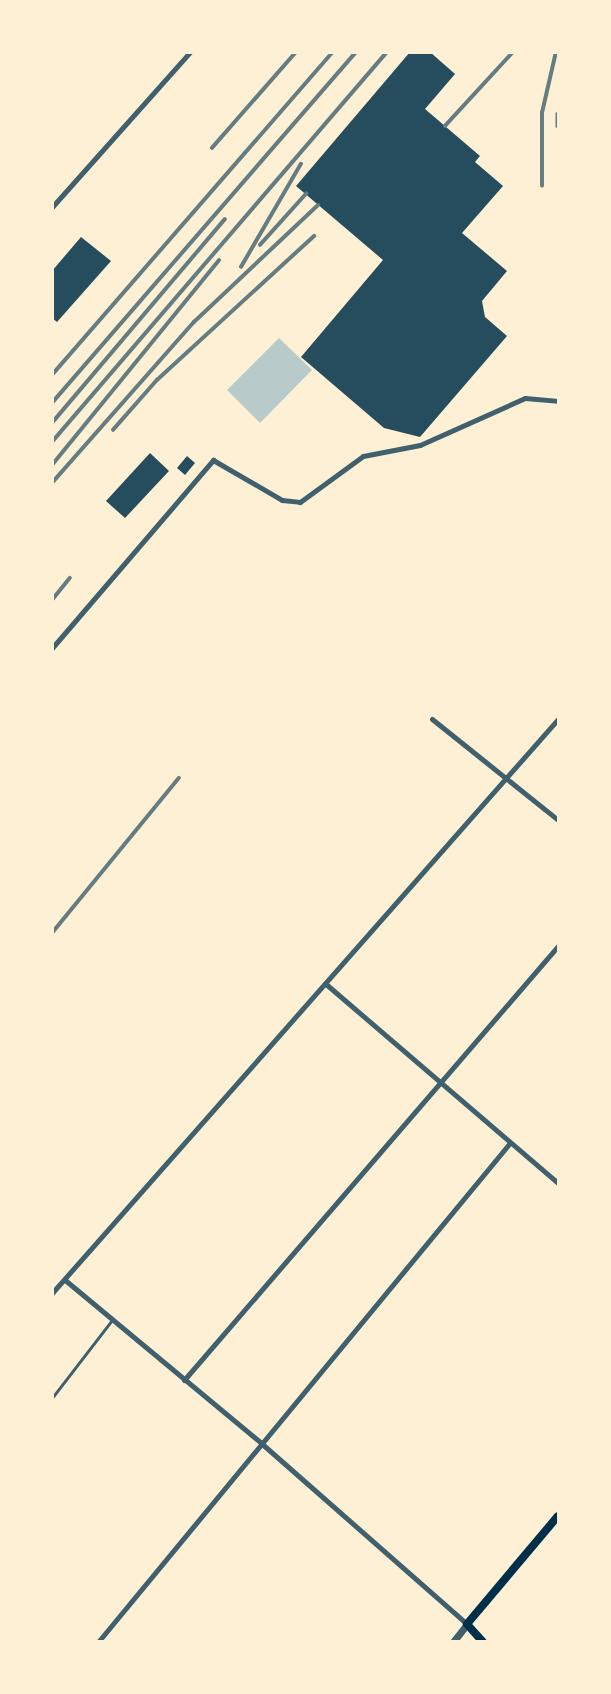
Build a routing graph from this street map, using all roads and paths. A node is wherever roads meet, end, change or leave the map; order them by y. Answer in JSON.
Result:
{"nodes":[{"id":1,"x":190,"y":52,"type":"edge"},
{"id":2,"x":52,"y":207,"type":"edge"},
{"id":3,"x":558,"y":401,"type":"edge"},
{"id":4,"x":52,"y":648,"type":"edge"},
{"id":5,"x":432,"y":719,"type":"dead end"},
{"id":6,"x":558,"y":719,"type":"edge"},
{"id":7,"x":508,"y":777,"type":"junction"},
{"id":8,"x":558,"y":820,"type":"edge"},
{"id":9,"x":558,"y":946,"type":"edge"},
{"id":10,"x":327,"y":985,"type":"junction"},
{"id":11,"x":440,"y":1085,"type":"junction"},
{"id":12,"x":509,"y":1144,"type":"junction"},
{"id":13,"x":558,"y":1183,"type":"edge"},
{"id":14,"x":65,"y":1280,"type":"junction"},
{"id":15,"x":52,"y":1293,"type":"edge"},
{"id":16,"x":112,"y":1320,"type":"junction"},
{"id":17,"x":184,"y":1380,"type":"junction"},
{"id":18,"x":52,"y":1398,"type":"edge"},
{"id":19,"x":261,"y":1443,"type":"junction"},
{"id":20,"x":558,"y":1516,"type":"edge"},
{"id":21,"x":467,"y":1624,"type":"junction"},
{"id":22,"x":98,"y":1642,"type":"edge"},
{"id":23,"x":453,"y":1642,"type":"edge"},
{"id":24,"x":483,"y":1642,"type":"edge"}],
"edges":[{"from":1,"to":2,"type":"street"},
{"from":3,"to":4,"type":"street"},
{"from":5,"to":7,"type":"street"},
{"from":6,"to":7,"type":"street"},
{"from":7,"to":8,"type":"street"},
{"from":7,"to":10,"type":"street"},
{"from":9,"to":11,"type":"street"},
{"from":10,"to":11,"type":"street"},
{"from":10,"to":14,"type":"street"},
{"from":11,"to":12,"type":"street"},
{"from":11,"to":17,"type":"street"},
{"from":12,"to":13,"type":"street"},
{"from":12,"to":19,"type":"street"},
{"from":14,"to":15,"type":"street"},
{"from":14,"to":16,"type":"street"},
{"from":16,"to":17,"type":"street"},
{"from":16,"to":18,"type":"lane"},
{"from":17,"to":19,"type":"street"},
{"from":19,"to":21,"type":"street"},
{"from":19,"to":22,"type":"street"},
{"from":20,"to":21,"type":"main road"},
{"from":21,"to":23,"type":"street"},
{"from":21,"to":24,"type":"main road"}]}
